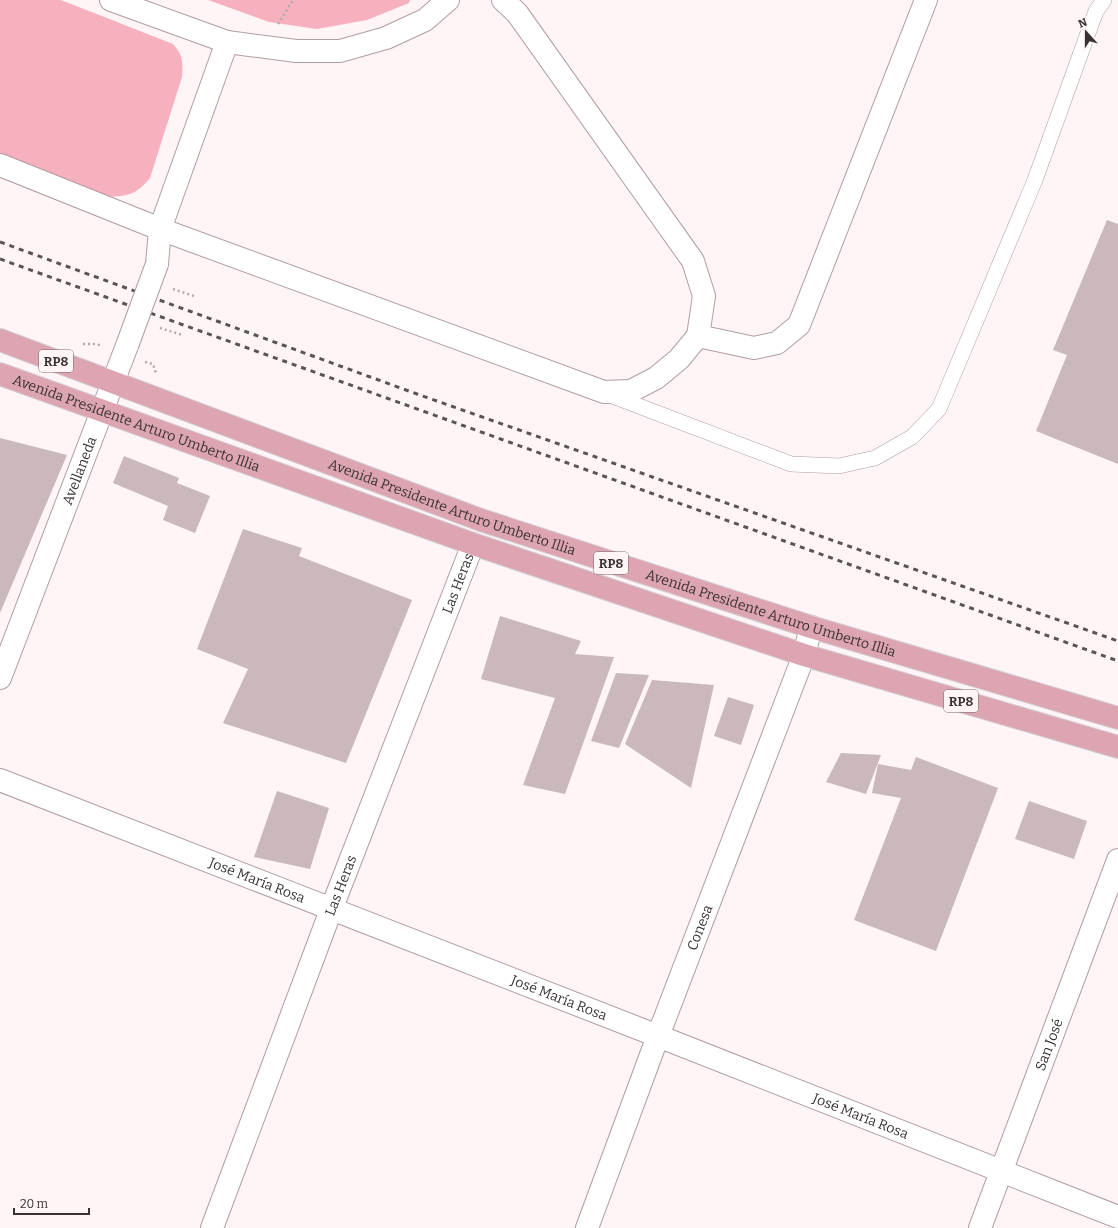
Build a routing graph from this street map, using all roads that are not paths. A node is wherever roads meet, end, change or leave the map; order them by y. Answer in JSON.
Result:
{"nodes":[{"id":1,"x":111,"y":0,"type":"edge"},
{"id":2,"x":448,"y":0,"type":"edge"},
{"id":3,"x":504,"y":0,"type":"edge"},
{"id":4,"x":926,"y":0,"type":"edge"},
{"id":5,"x":1104,"y":0,"type":"edge"},
{"id":6,"x":227,"y":42,"type":"junction"},
{"id":7,"x":0,"y":165,"type":"edge"},
{"id":8,"x":160,"y":229,"type":"junction"},
{"id":9,"x":698,"y":336,"type":"junction"},
{"id":10,"x":0,"y":340,"type":"edge"},
{"id":11,"x":0,"y":374,"type":"edge"},
{"id":12,"x":113,"y":382,"type":"junction"},
{"id":13,"x":604,"y":392,"type":"junction"},
{"id":14,"x":102,"y":411,"type":"junction"},
{"id":15,"x":473,"y":544,"type":"junction"},
{"id":16,"x":811,"y":627,"type":"junction"},
{"id":17,"x":804,"y":655,"type":"junction"},
{"id":18,"x":0,"y":678,"type":"edge"},
{"id":19,"x":1118,"y":718,"type":"edge"},
{"id":20,"x":1118,"y":747,"type":"edge"},
{"id":21,"x":0,"y":780,"type":"edge"},
{"id":22,"x":1118,"y":860,"type":"edge"},
{"id":23,"x":331,"y":910,"type":"junction"},
{"id":24,"x":658,"y":1036,"type":"junction"},
{"id":25,"x":1001,"y":1171,"type":"junction"},
{"id":26,"x":1118,"y":1217,"type":"edge"},
{"id":27,"x":212,"y":1228,"type":"edge"},
{"id":28,"x":587,"y":1228,"type":"edge"},
{"id":29,"x":980,"y":1228,"type":"edge"}],
"edges":[{"from":1,"to":6,"type":"street"},
{"from":2,"to":6,"type":"street"},
{"from":3,"to":9,"type":"street"},
{"from":4,"to":9,"type":"street"},
{"from":5,"to":13,"type":"lane"},
{"from":6,"to":8,"type":"street","name":"Avellaneda"},
{"from":7,"to":8,"type":"street"},
{"from":8,"to":12,"type":"street","name":"Avellaneda","bridge":true},
{"from":8,"to":13,"type":"street"},
{"from":9,"to":13,"type":"street"},
{"from":10,"to":12,"type":"main road","name":"Avenida Presidente Arturo Umberto Illia","number":"RP8"},
{"from":11,"to":14,"type":"main road","name":"Avenida Presidente Arturo Umberto Illia","number":"RP8"},
{"from":12,"to":14,"type":"street","name":"Avellaneda"},
{"from":12,"to":16,"type":"main road","name":"Avenida Presidente Arturo Umberto Illia","number":"RP8"},
{"from":14,"to":15,"type":"main road","name":"Avenida Presidente Arturo Umberto Illia","number":"RP8"},
{"from":14,"to":18,"type":"street","name":"Avellaneda"},
{"from":15,"to":17,"type":"main road","name":"Avenida Presidente Arturo Umberto Illia","number":"RP8"},
{"from":15,"to":23,"type":"street","name":"Las Heras"},
{"from":16,"to":17,"type":"street","name":"Conesa"},
{"from":16,"to":19,"type":"main road","name":"Avenida Presidente Arturo Umberto Illia","number":"RP8"},
{"from":17,"to":20,"type":"main road","name":"Avenida Presidente Arturo Umberto Illia","number":"RP8"},
{"from":17,"to":24,"type":"street","name":"Conesa"},
{"from":21,"to":23,"type":"street","name":"José María Rosa"},
{"from":22,"to":25,"type":"street","name":"San José"},
{"from":23,"to":24,"type":"street","name":"José María Rosa"},
{"from":23,"to":27,"type":"street","name":"Las Heras"},
{"from":24,"to":25,"type":"street","name":"José María Rosa"},
{"from":24,"to":28,"type":"street","name":"Conesa"},
{"from":25,"to":26,"type":"street","name":"José María Rosa"},
{"from":25,"to":29,"type":"street","name":"San José"}]}
